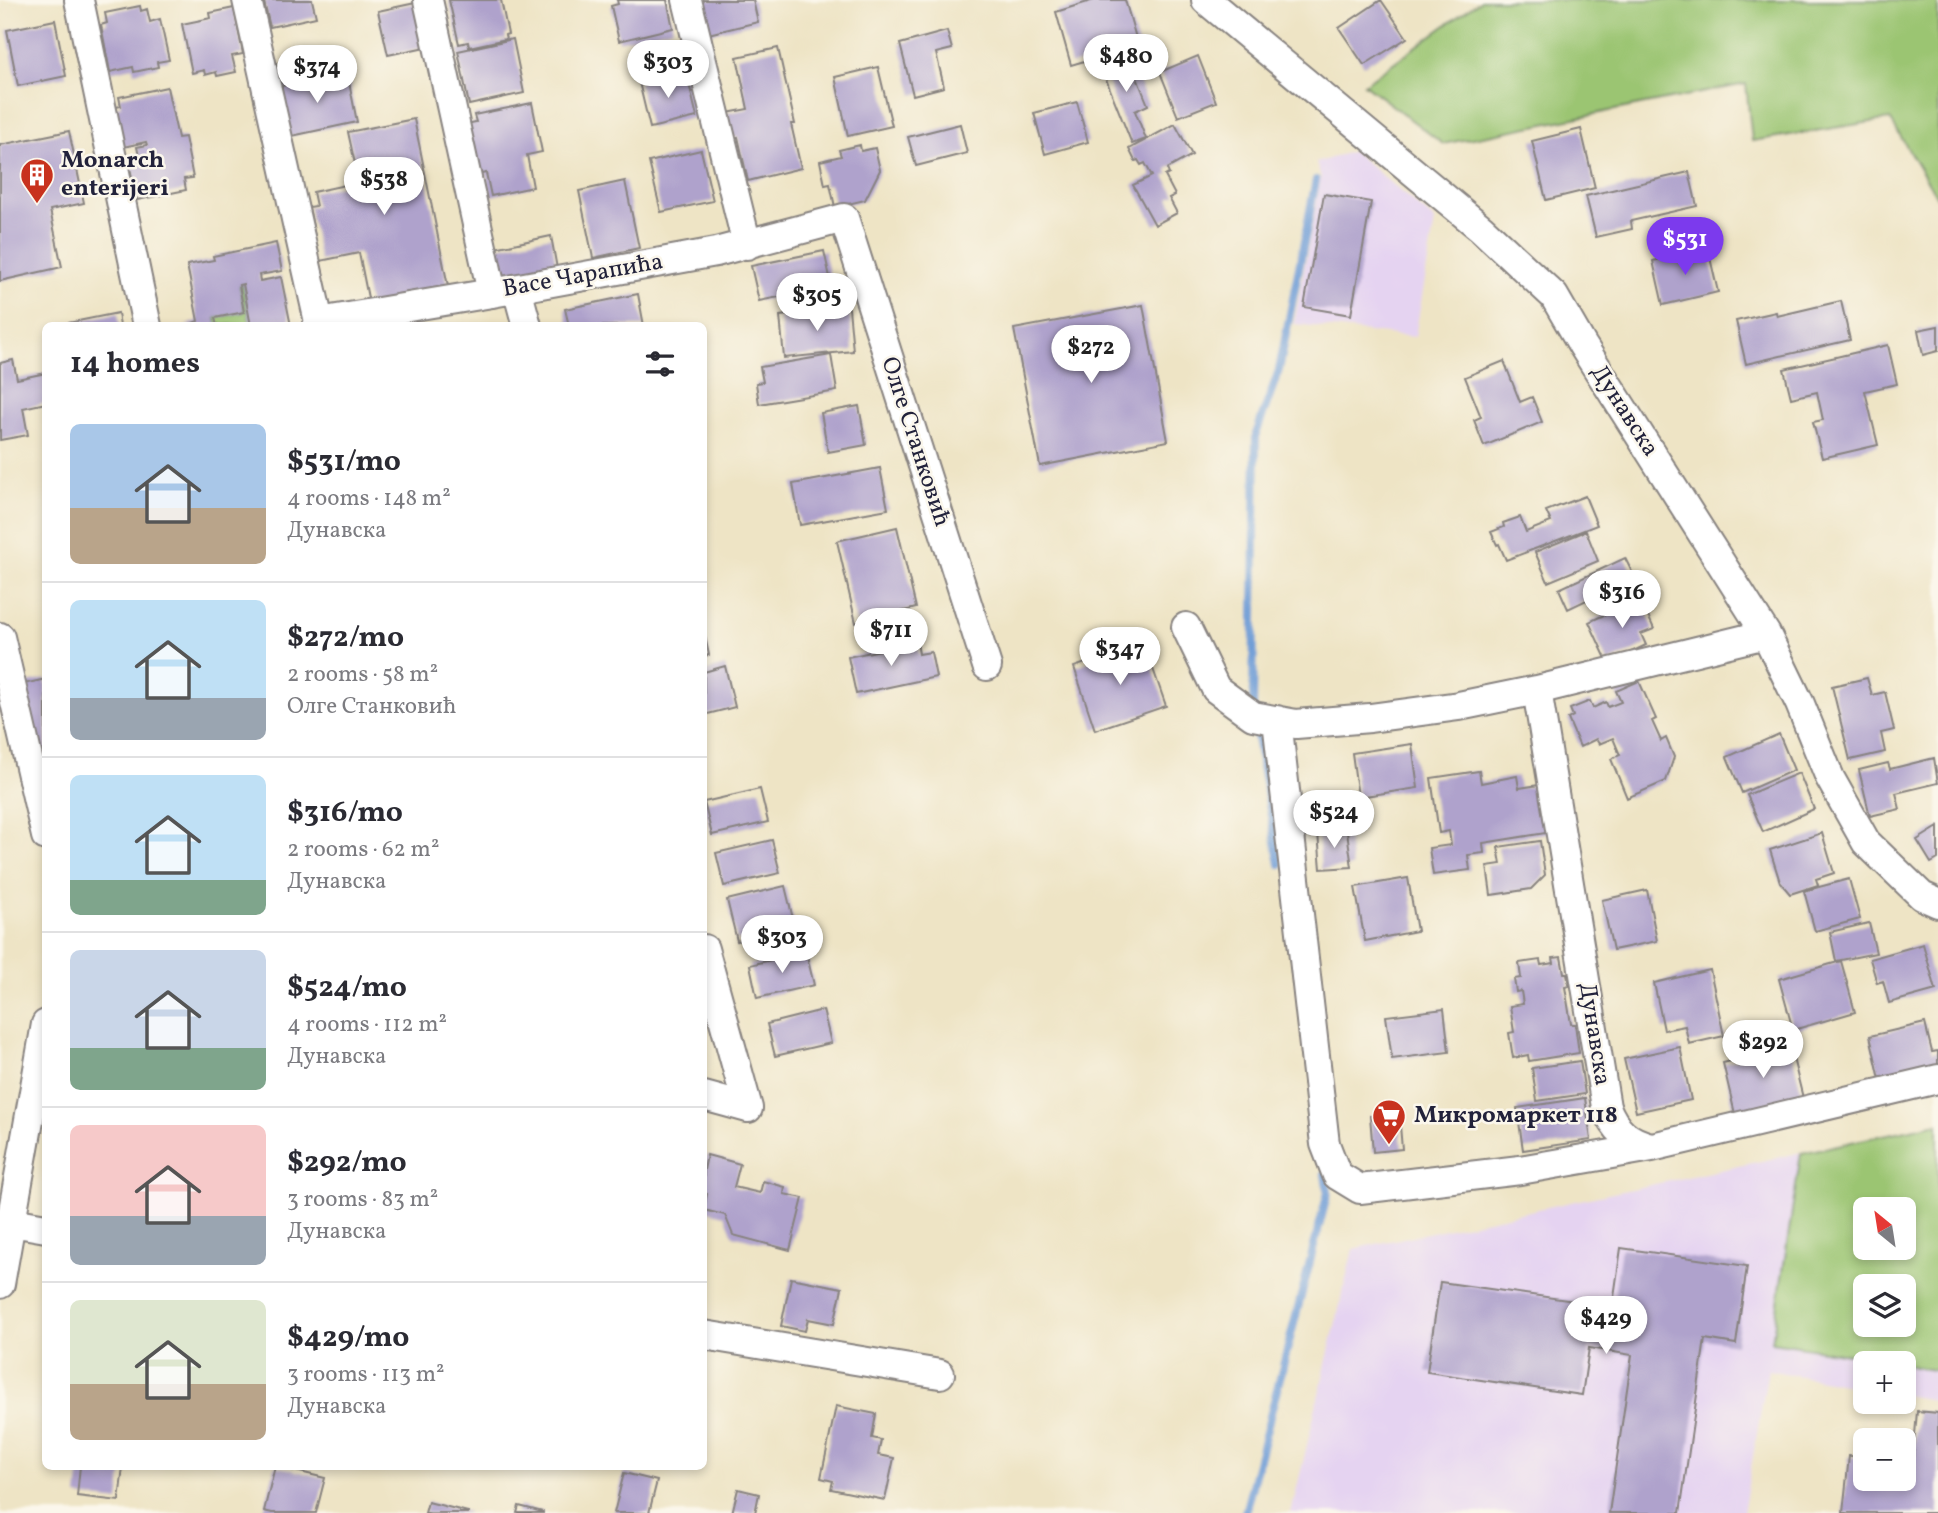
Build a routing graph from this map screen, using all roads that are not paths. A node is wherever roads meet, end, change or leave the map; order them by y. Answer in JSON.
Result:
{"nodes":[{"id":1,"x":79,"y":0,"type":"edge"},
{"id":2,"x":247,"y":0,"type":"edge"},
{"id":3,"x":428,"y":0,"type":"edge"},
{"id":4,"x":687,"y":0,"type":"edge"},
{"id":5,"x":1206,"y":0,"type":"edge"},
{"id":6,"x":844,"y":218,"type":"joint"},
{"id":7,"x":747,"y":245,"type":"junction"},
{"id":8,"x":504,"y":291,"type":"junction"},
{"id":9,"x":146,"y":322,"type":"edge"},
{"id":10,"x":318,"y":322,"type":"edge"},
{"id":11,"x":329,"y":322,"type":"edge"},
{"id":12,"x":524,"y":322,"type":"edge"},
{"id":13,"x":1186,"y":627,"type":"dead end"},
{"id":14,"x":1766,"y":634,"type":"junction"},
{"id":15,"x":0,"y":637,"type":"edge"},
{"id":16,"x":987,"y":666,"type":"dead end"},
{"id":17,"x":1537,"y":690,"type":"junction"},
{"id":18,"x":1277,"y":720,"type":"junction"},
{"id":19,"x":42,"y":819,"type":"edge"},
{"id":20,"x":1938,"y":903,"type":"edge"},
{"id":21,"x":707,"y":960,"type":"edge"},
{"id":22,"x":42,"y":1047,"type":"edge"},
{"id":23,"x":1938,"y":1079,"type":"edge"},
{"id":24,"x":707,"y":1097,"type":"edge"},
{"id":25,"x":1652,"y":1147,"type":"junction"},
{"id":26,"x":12,"y":1223,"type":"junction"},
{"id":27,"x":42,"y":1227,"type":"edge"},
{"id":28,"x":1,"y":1273,"type":"edge"},
{"id":29,"x":707,"y":1335,"type":"edge"},
{"id":30,"x":940,"y":1374,"type":"dead end"}],
"edges":[{"from":1,"to":9,"type":"street"},
{"from":2,"to":10,"type":"street"},
{"from":3,"to":8,"type":"street"},
{"from":4,"to":7,"type":"street"},
{"from":5,"to":14,"type":"street","name":"Дунавска"},
{"from":6,"to":7,"type":"street","name":"Васе Чарапића"},
{"from":6,"to":16,"type":"street","name":"Олге Станковић"},
{"from":7,"to":8,"type":"street","name":"Васе Чарапића"},
{"from":8,"to":11,"type":"street","name":"Васе Чарапића"},
{"from":8,"to":12,"type":"street"},
{"from":13,"to":18,"type":"street"},
{"from":14,"to":17,"type":"street"},
{"from":14,"to":20,"type":"street","name":"Дунавска"},
{"from":15,"to":19,"type":"street"},
{"from":17,"to":18,"type":"street"},
{"from":17,"to":25,"type":"street","name":"Дунавска"},
{"from":18,"to":25,"type":"street"},
{"from":21,"to":24,"type":"street"},
{"from":22,"to":26,"type":"street"},
{"from":23,"to":25,"type":"street"},
{"from":26,"to":27,"type":"street"},
{"from":26,"to":28,"type":"street"},
{"from":29,"to":30,"type":"street"}]}
